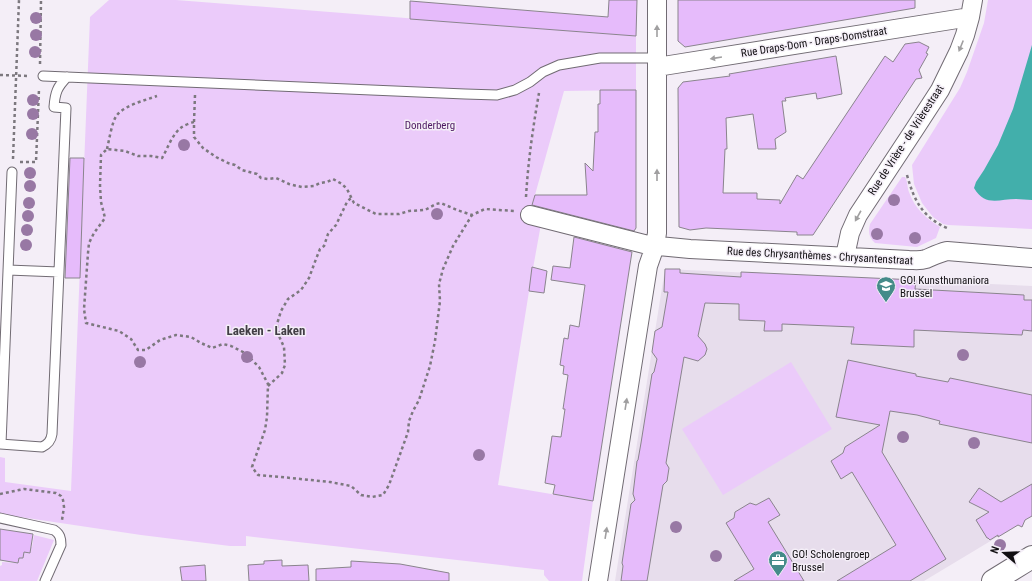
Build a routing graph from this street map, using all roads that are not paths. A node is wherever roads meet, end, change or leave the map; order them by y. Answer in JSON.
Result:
{"nodes":[{"id":1,"x":657,"y":0,"type":"edge"},
{"id":2,"x":971,"y":9,"type":"edge"},
{"id":3,"x":657,"y":63,"type":"junction"},
{"id":4,"x":43,"y":76,"type":"road end"},
{"id":5,"x":68,"y":78,"type":"junction"},
{"id":6,"x":12,"y":172,"type":"dead end"},
{"id":7,"x":527,"y":214,"type":"road end"},
{"id":8,"x":655,"y":246,"type":"junction"},
{"id":9,"x":845,"y":256,"type":"junction"},
{"id":10,"x":1032,"y":258,"type":"edge"},
{"id":11,"x":8,"y":270,"type":"junction"},
{"id":12,"x":59,"y":272,"type":"junction"},
{"id":13,"x":0,"y":444,"type":"edge"},
{"id":14,"x":0,"y":518,"type":"edge"},
{"id":15,"x":1032,"y":557,"type":"edge"},
{"id":16,"x":45,"y":581,"type":"edge"},
{"id":17,"x":598,"y":581,"type":"edge"},
{"id":18,"x":993,"y":581,"type":"edge"}],
"edges":[{"from":3,"to":1,"type":"street","one_way":true},
{"from":2,"to":3,"type":"street","name":"Rue Draps-Dom - Draps-Domstraat","one_way":true},
{"from":2,"to":9,"type":"street","name":"Rue de Vrière - de Vrièrestraat","one_way":true},
{"from":3,"to":5,"type":"lane"},
{"from":8,"to":3,"type":"street","one_way":true},
{"from":4,"to":5,"type":"lane"},
{"from":5,"to":12,"type":"lane"},
{"from":6,"to":11,"type":"lane"},
{"from":7,"to":8,"type":"street","name":"Rue des Chrysanthèmes - Chrysantenstraat"},
{"from":8,"to":9,"type":"street","name":"Rue des Chrysanthèmes - Chrysantenstraat"},
{"from":17,"to":8,"type":"street","one_way":true},
{"from":9,"to":10,"type":"street","name":"Rue des Chrysanthèmes - Chrysantenstraat"},
{"from":11,"to":12,"type":"lane"},
{"from":11,"to":13,"type":"lane"},
{"from":12,"to":13,"type":"lane"},
{"from":14,"to":16,"type":"lane"},
{"from":15,"to":18,"type":"street"}]}
